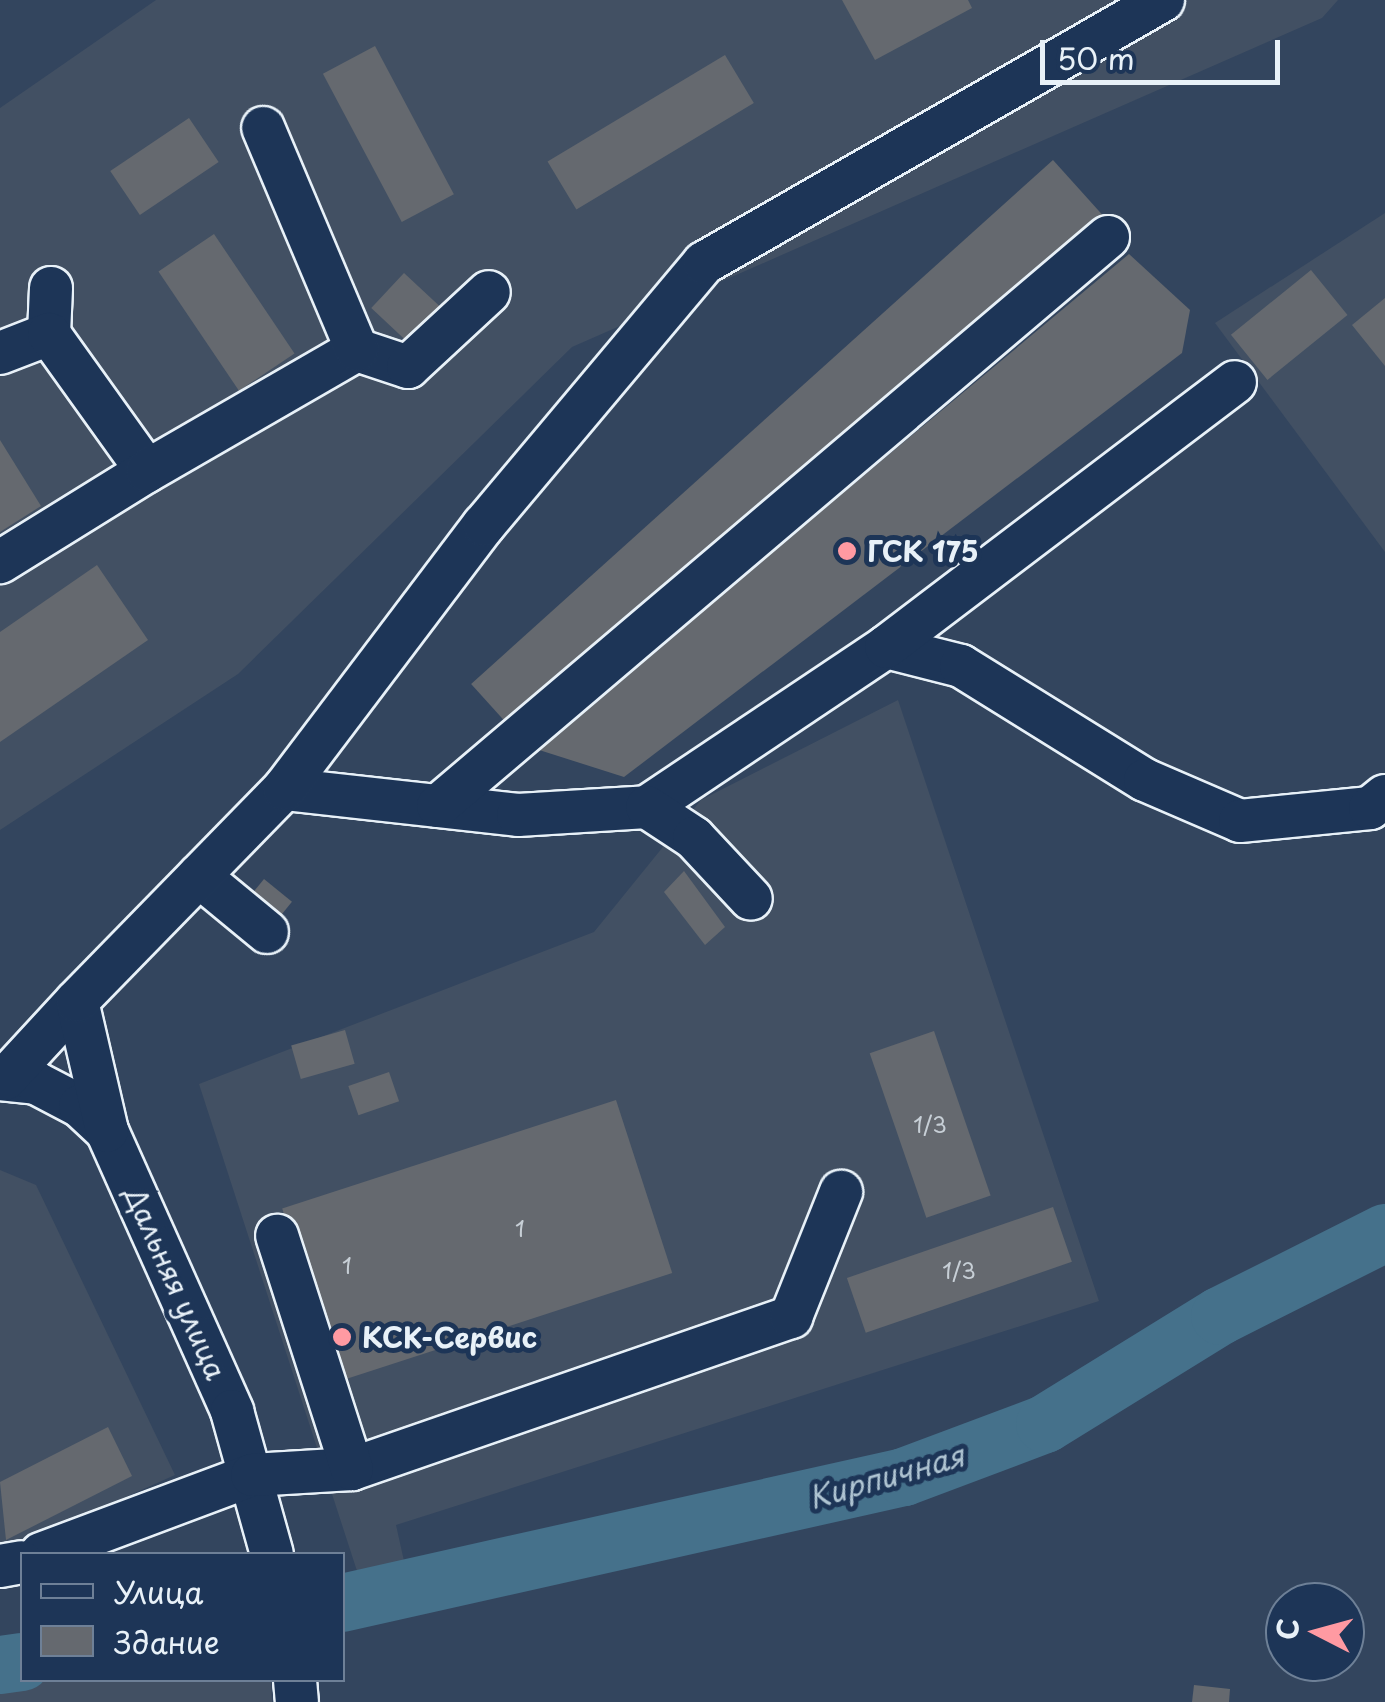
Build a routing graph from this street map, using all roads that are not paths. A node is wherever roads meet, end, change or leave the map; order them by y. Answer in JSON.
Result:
{"nodes":[{"id":1,"x":1163,"y":0,"type":"edge"},
{"id":2,"x":263,"y":128,"type":"dead end"},
{"id":3,"x":1108,"y":237,"type":"dead end"},
{"id":4,"x":51,"y":288,"type":"dead end"},
{"id":5,"x":489,"y":292,"type":"dead end"},
{"id":6,"x":49,"y":334,"type":"junction"},
{"id":7,"x":357,"y":350,"type":"junction"},
{"id":8,"x":0,"y":353,"type":"edge"},
{"id":9,"x":1235,"y":382,"type":"dead end"},
{"id":10,"x":146,"y":471,"type":"junction"},
{"id":11,"x":0,"y":562,"type":"edge"},
{"id":12,"x":886,"y":647,"type":"junction"},
{"id":13,"x":284,"y":789,"type":"junction"},
{"id":14,"x":1385,"y":796,"type":"edge"},
{"id":15,"x":438,"y":806,"type":"junction"},
{"id":16,"x":647,"y":807,"type":"junction"},
{"id":17,"x":199,"y":876,"type":"junction"},
{"id":18,"x":752,"y":899,"type":"dead end"},
{"id":19,"x":267,"y":932,"type":"dead end"},
{"id":20,"x":77,"y":1001,"type":"junction"},
{"id":21,"x":3,"y":1079,"type":"edge"},
{"id":22,"x":107,"y":1131,"type":"junction"},
{"id":23,"x":840,"y":1192,"type":"dead end"},
{"id":24,"x":277,"y":1236,"type":"dead end"},
{"id":25,"x":352,"y":1469,"type":"junction"},
{"id":26,"x":252,"y":1476,"type":"junction"},
{"id":27,"x":46,"y":1552,"type":"edge"},
{"id":28,"x":271,"y":1552,"type":"edge"}],
"edges":[{"from":1,"to":13,"type":"street"},
{"from":2,"to":7,"type":"street"},
{"from":3,"to":15,"type":"street"},
{"from":4,"to":6,"type":"street"},
{"from":5,"to":7,"type":"street"},
{"from":6,"to":8,"type":"street"},
{"from":6,"to":10,"type":"street"},
{"from":7,"to":10,"type":"street"},
{"from":9,"to":12,"type":"street"},
{"from":10,"to":11,"type":"street"},
{"from":12,"to":14,"type":"street"},
{"from":12,"to":16,"type":"street"},
{"from":13,"to":15,"type":"street"},
{"from":13,"to":17,"type":"street"},
{"from":15,"to":16,"type":"street"},
{"from":16,"to":18,"type":"street"},
{"from":17,"to":19,"type":"street"},
{"from":17,"to":20,"type":"street"},
{"from":20,"to":21,"type":"street"},
{"from":20,"to":22,"type":"street","name":"Дальняя улица"},
{"from":21,"to":22,"type":"street"},
{"from":22,"to":26,"type":"street","name":"Дальняя улица"},
{"from":23,"to":25,"type":"street"},
{"from":24,"to":25,"type":"street"},
{"from":25,"to":26,"type":"street"},
{"from":26,"to":27,"type":"street"},
{"from":26,"to":28,"type":"street","name":"Дальняя улица"}]}
